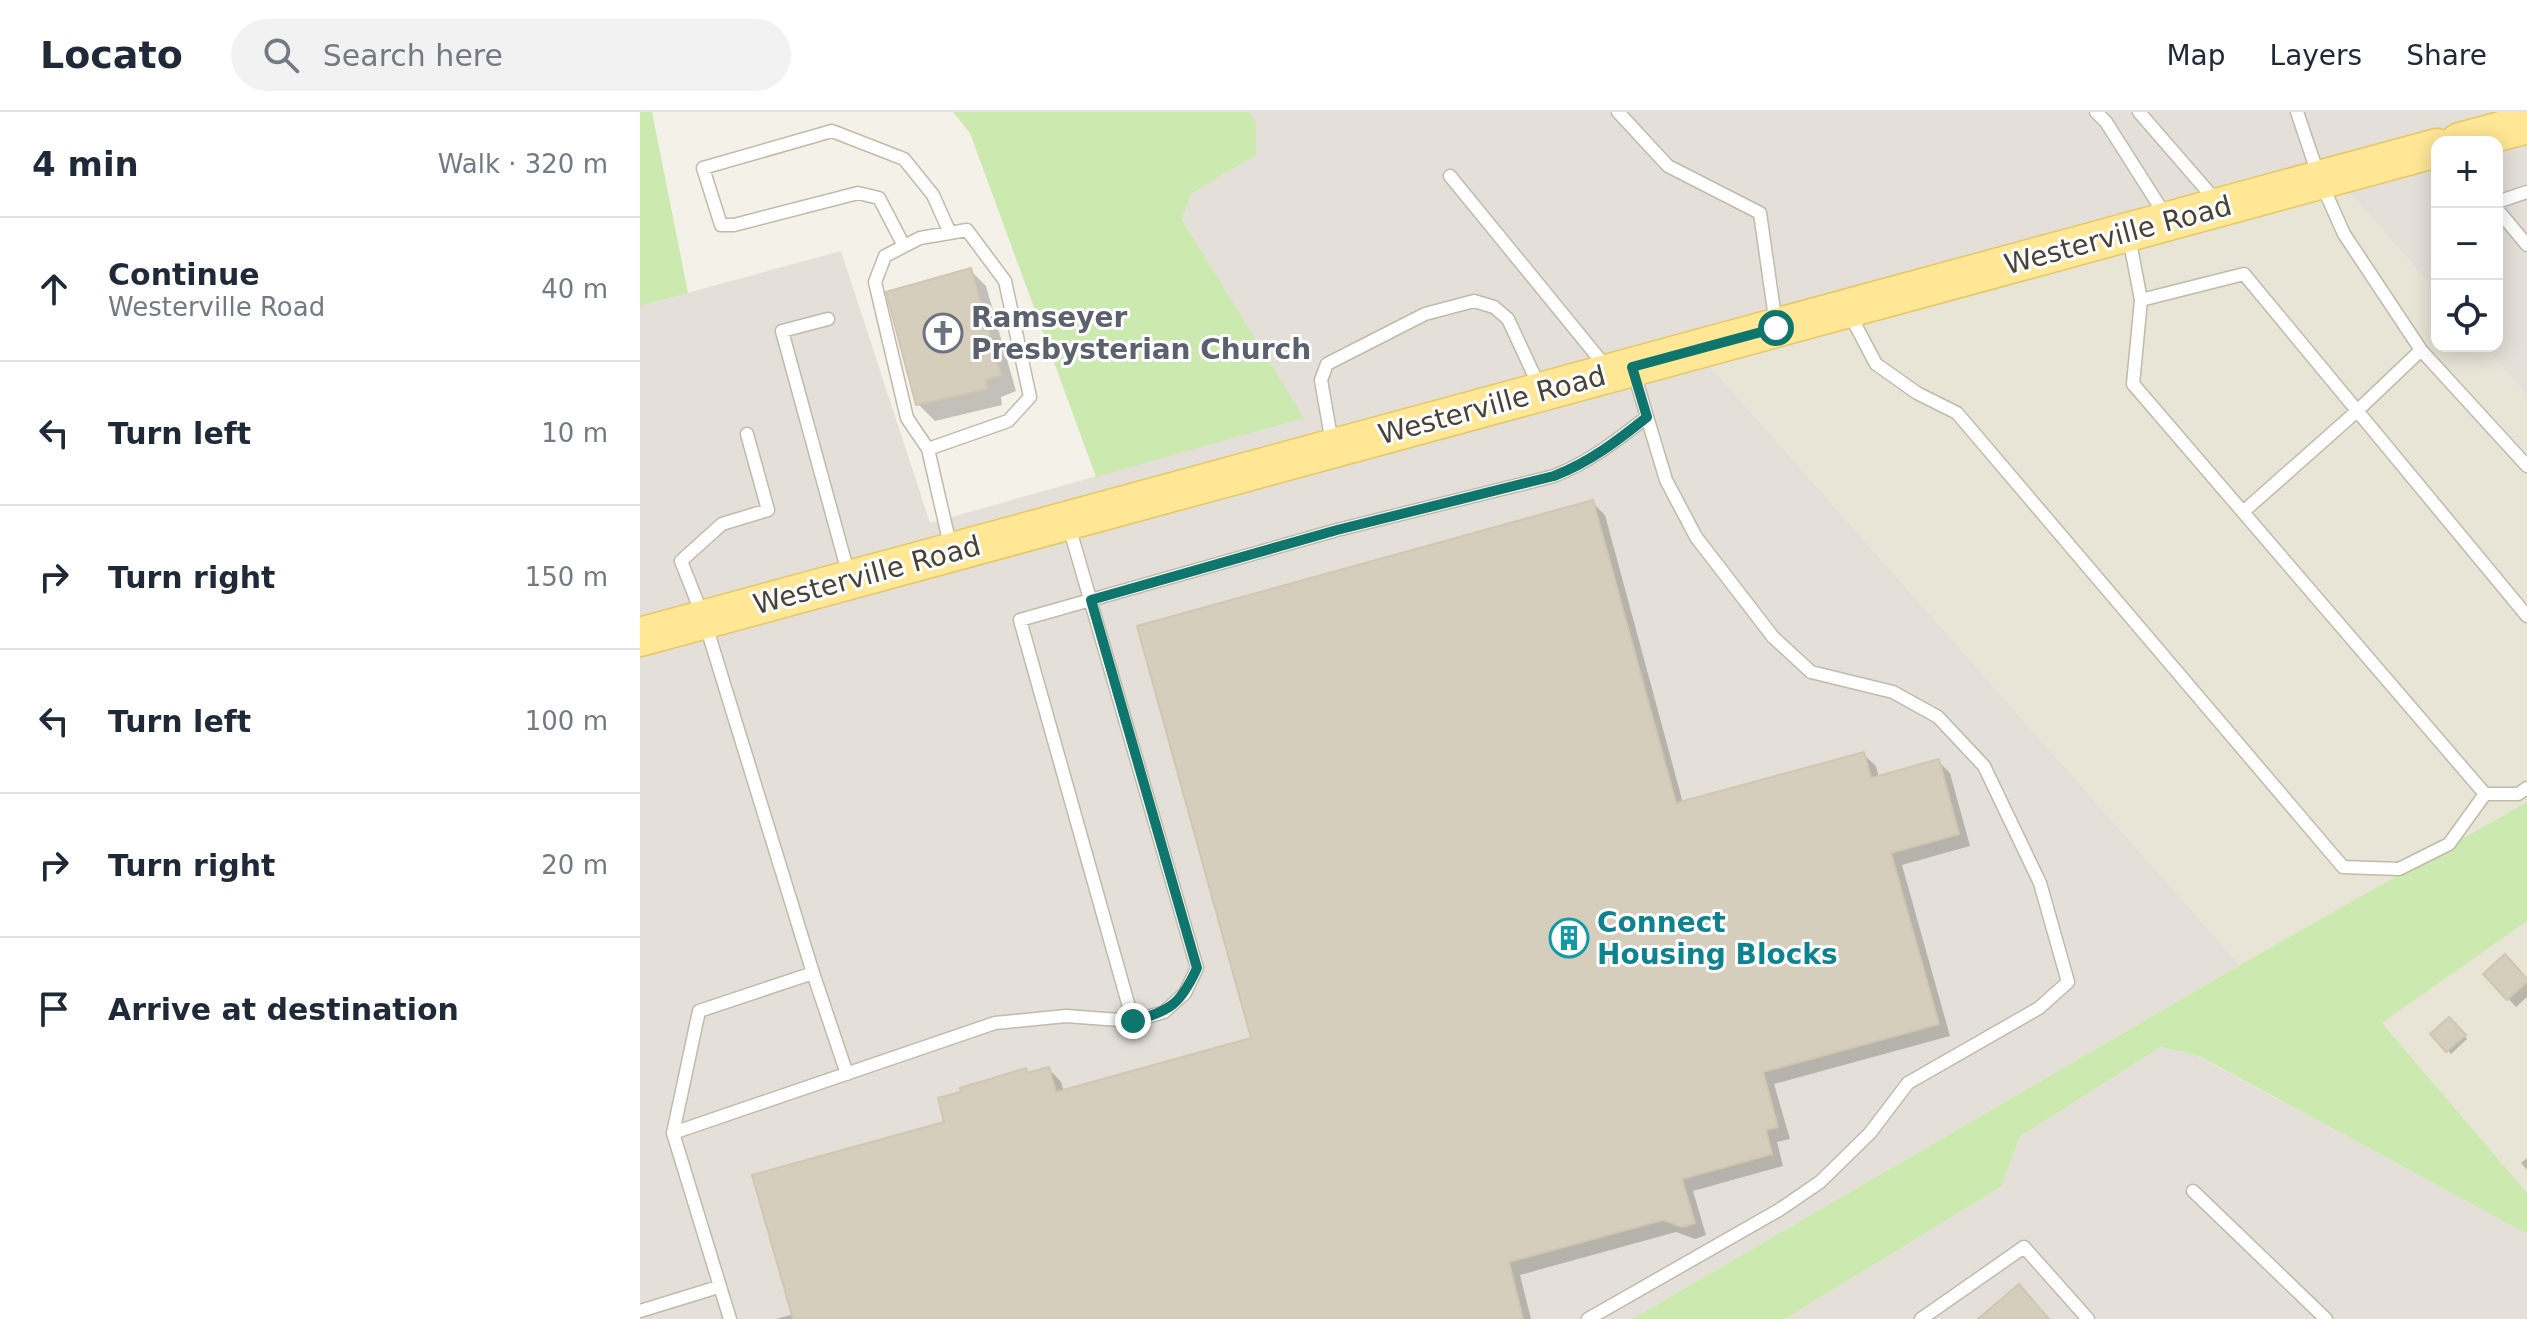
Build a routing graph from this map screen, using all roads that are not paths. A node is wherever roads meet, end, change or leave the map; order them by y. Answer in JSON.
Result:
{"nodes":[{"id":1,"x":1618,"y":112,"type":"edge"},
{"id":2,"x":2096,"y":112,"type":"edge"},
{"id":3,"x":2139,"y":112,"type":"edge"},
{"id":4,"x":2297,"y":112,"type":"edge"},
{"id":5,"x":2527,"y":124,"type":"edge"},
{"id":6,"x":2482,"y":136,"type":"edge"},
{"id":7,"x":2431,"y":150,"type":"edge"},
{"id":8,"x":1450,"y":176,"type":"dead end"},
{"id":9,"x":2320,"y":180,"type":"junction"},
{"id":10,"x":2527,"y":192,"type":"edge"},
{"id":11,"x":2503,"y":200,"type":"edge"},
{"id":12,"x":2221,"y":207,"type":"junction"},
{"id":13,"x":2503,"y":216,"type":"edge"},
{"id":14,"x":2168,"y":221,"type":"junction"},
{"id":15,"x":2128,"y":232,"type":"junction"},
{"id":16,"x":950,"y":233,"type":"junction"},
{"id":17,"x":2527,"y":245,"type":"edge"},
{"id":18,"x":904,"y":246,"type":"junction"},
{"id":19,"x":2141,"y":300,"type":"junction"},
{"id":20,"x":1847,"y":308,"type":"junction"},
{"id":21,"x":828,"y":319,"type":"dead end"},
{"id":22,"x":1776,"y":328,"type":"junction"},
{"id":23,"x":2421,"y":350,"type":"junction"},
{"id":24,"x":1621,"y":370,"type":"junction"},
{"id":25,"x":1542,"y":391,"type":"junction"},
{"id":26,"x":2357,"y":411,"type":"junction"},
{"id":27,"x":1647,"y":417,"type":"junction"},
{"id":28,"x":747,"y":434,"type":"dead end"},
{"id":29,"x":1333,"y":448,"type":"junction"},
{"id":30,"x":928,"y":449,"type":"junction"},
{"id":31,"x":2527,"y":466,"type":"edge"},
{"id":32,"x":2243,"y":512,"type":"junction"},
{"id":33,"x":1068,"y":520,"type":"junction"},
{"id":34,"x":951,"y":552,"type":"junction"},
{"id":35,"x":850,"y":580,"type":"junction"},
{"id":36,"x":1091,"y":600,"type":"junction"},
{"id":37,"x":2527,"y":616,"type":"edge"},
{"id":38,"x":704,"y":619,"type":"junction"},
{"id":39,"x":640,"y":637,"type":"edge"},
{"id":40,"x":2527,"y":788,"type":"edge"},
{"id":41,"x":2485,"y":794,"type":"junction"},
{"id":42,"x":813,"y":973,"type":"junction"},
{"id":43,"x":1133,"y":1021,"type":"junction"},
{"id":44,"x":847,"y":1074,"type":"junction"},
{"id":45,"x":673,"y":1133,"type":"junction"},
{"id":46,"x":2193,"y":1191,"type":"dead end"},
{"id":47,"x":718,"y":1287,"type":"junction"},
{"id":48,"x":640,"y":1311,"type":"edge"},
{"id":49,"x":730,"y":1319,"type":"edge"},
{"id":50,"x":1588,"y":1319,"type":"edge"},
{"id":51,"x":1921,"y":1319,"type":"edge"},
{"id":52,"x":2088,"y":1319,"type":"edge"},
{"id":53,"x":2326,"y":1319,"type":"edge"}],
"edges":[{"from":1,"to":22,"type":"lane"},
{"from":2,"to":14,"type":"lane"},
{"from":3,"to":12,"type":"lane"},
{"from":4,"to":9,"type":"lane"},
{"from":5,"to":6,"type":"main road"},
{"from":7,"to":9,"type":"main road","name":"Westerville Road"},
{"from":8,"to":24,"type":"lane"},
{"from":9,"to":12,"type":"main road","name":"Westerville Road"},
{"from":9,"to":23,"type":"lane"},
{"from":10,"to":11,"type":"lane"},
{"from":12,"to":14,"type":"main road","name":"Westerville Road"},
{"from":13,"to":17,"type":"lane"},
{"from":14,"to":15,"type":"main road","name":"Westerville Road"},
{"from":15,"to":19,"type":"lane"},
{"from":15,"to":20,"type":"main road","name":"Westerville Road"},
{"from":16,"to":18,"type":"lane"},
{"from":16,"to":18,"type":"lane"},
{"from":16,"to":30,"type":"lane"},
{"from":18,"to":30,"type":"lane"},
{"from":19,"to":26,"type":"lane"},
{"from":19,"to":32,"type":"lane"},
{"from":20,"to":22,"type":"main road","name":"Westerville Road"},
{"from":20,"to":41,"type":"lane"},
{"from":21,"to":35,"type":"lane"},
{"from":22,"to":24,"type":"main road","name":"Westerville Road"},
{"from":23,"to":26,"type":"lane"},
{"from":23,"to":31,"type":"lane"},
{"from":24,"to":25,"type":"main road","name":"Westerville Road"},
{"from":24,"to":27,"type":"lane"},
{"from":25,"to":29,"type":"main road","name":"Westerville Road"},
{"from":25,"to":29,"type":"lane"},
{"from":26,"to":32,"type":"lane"},
{"from":26,"to":37,"type":"lane"},
{"from":27,"to":36,"type":"lane"},
{"from":27,"to":50,"type":"lane"},
{"from":28,"to":38,"type":"lane"},
{"from":29,"to":33,"type":"main road","name":"Westerville Road"},
{"from":30,"to":34,"type":"lane"},
{"from":32,"to":41,"type":"lane"},
{"from":33,"to":34,"type":"main road","name":"Westerville Road"},
{"from":33,"to":36,"type":"lane"},
{"from":34,"to":35,"type":"main road","name":"Westerville Road"},
{"from":35,"to":38,"type":"main road","name":"Westerville Road"},
{"from":36,"to":43,"type":"lane"},
{"from":36,"to":43,"type":"lane"},
{"from":38,"to":39,"type":"main road","name":"Westerville Road"},
{"from":38,"to":42,"type":"lane"},
{"from":40,"to":41,"type":"lane"},
{"from":42,"to":44,"type":"lane"},
{"from":42,"to":45,"type":"lane"},
{"from":43,"to":44,"type":"lane"},
{"from":44,"to":45,"type":"lane"},
{"from":45,"to":47,"type":"lane"},
{"from":46,"to":53,"type":"lane"},
{"from":47,"to":48,"type":"lane"},
{"from":47,"to":49,"type":"lane"},
{"from":51,"to":52,"type":"lane"}]}
